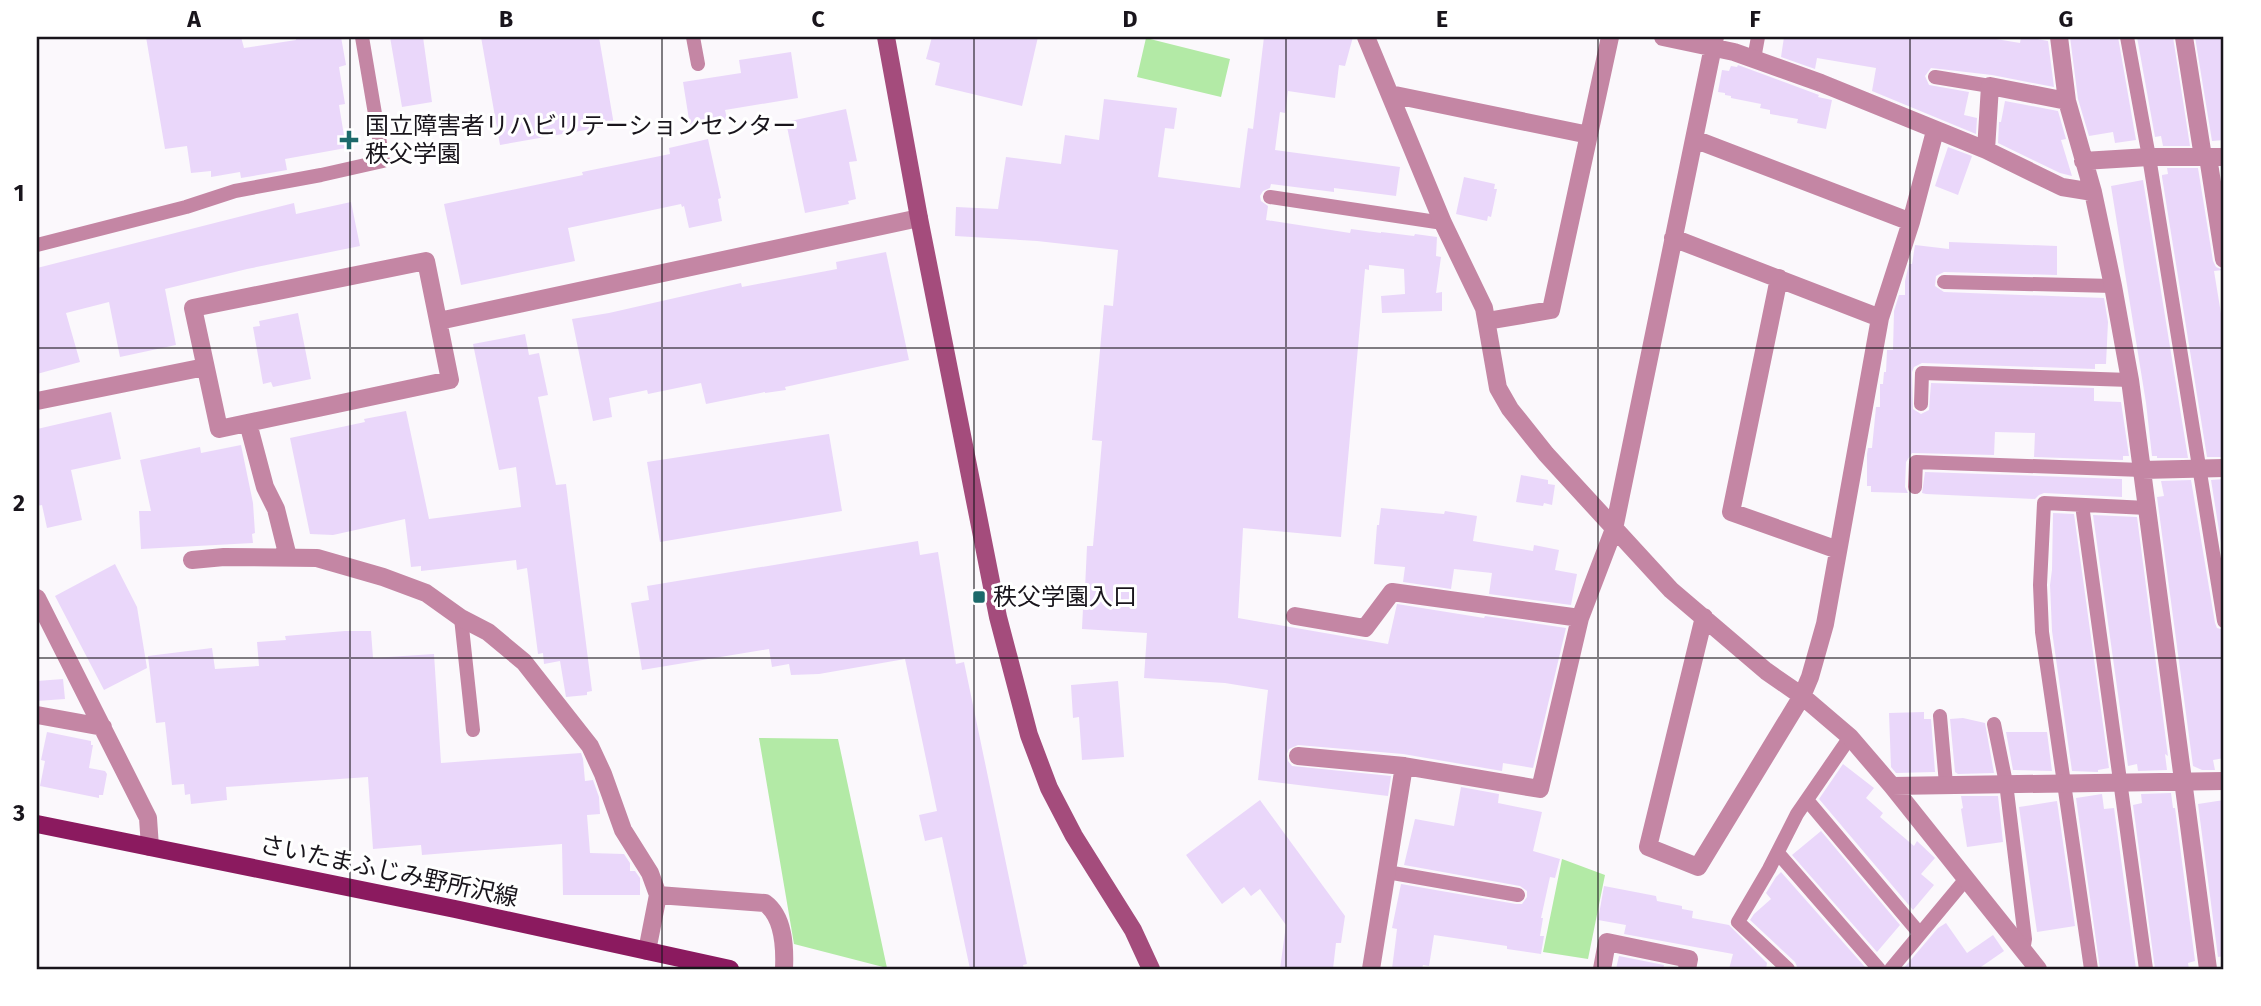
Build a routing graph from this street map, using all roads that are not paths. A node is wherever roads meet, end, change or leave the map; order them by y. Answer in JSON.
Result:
{"nodes":[{"id":1,"x":362,"y":37,"type":"edge"},
{"id":2,"x":693,"y":37,"type":"edge"},
{"id":3,"x":886,"y":37,"type":"edge"},
{"id":4,"x":1366,"y":37,"type":"edge"},
{"id":5,"x":1609,"y":37,"type":"edge"},
{"id":6,"x":1663,"y":37,"type":"edge"},
{"id":7,"x":1758,"y":37,"type":"edge"},
{"id":8,"x":2059,"y":37,"type":"edge"},
{"id":9,"x":2127,"y":37,"type":"edge"},
{"id":10,"x":2184,"y":37,"type":"edge"},
{"id":11,"x":1714,"y":43,"type":"edge"},
{"id":12,"x":1754,"y":59,"type":"junction"},
{"id":13,"x":698,"y":64,"type":"dead end"},
{"id":14,"x":1935,"y":77,"type":"dead end"},
{"id":15,"x":1990,"y":86,"type":"junction"},
{"id":16,"x":1390,"y":94,"type":"junction"},
{"id":17,"x":2067,"y":101,"type":"junction"},
{"id":18,"x":1935,"y":131,"type":"junction"},
{"id":19,"x":1589,"y":135,"type":"junction"},
{"id":20,"x":1694,"y":139,"type":"junction"},
{"id":21,"x":1986,"y":150,"type":"junction"},
{"id":22,"x":2149,"y":157,"type":"junction"},
{"id":23,"x":2212,"y":157,"type":"edge"},
{"id":24,"x":2083,"y":161,"type":"junction"},
{"id":25,"x":2093,"y":192,"type":"junction"},
{"id":26,"x":1270,"y":197,"type":"dead end"},
{"id":27,"x":919,"y":218,"type":"junction"},
{"id":28,"x":1911,"y":222,"type":"junction"},
{"id":29,"x":1443,"y":223,"type":"junction"},
{"id":30,"x":1673,"y":238,"type":"junction"},
{"id":31,"x":37,"y":245,"type":"edge"},
{"id":32,"x":2224,"y":259,"type":"edge"},
{"id":33,"x":1779,"y":278,"type":"junction"},
{"id":34,"x":1944,"y":282,"type":"dead end"},
{"id":35,"x":2113,"y":286,"type":"junction"},
{"id":36,"x":1880,"y":318,"type":"junction"},
{"id":37,"x":439,"y":321,"type":"junction"},
{"id":38,"x":1487,"y":321,"type":"junction"},
{"id":39,"x":205,"y":367,"type":"junction"},
{"id":40,"x":2130,"y":380,"type":"junction"},
{"id":41,"x":37,"y":401,"type":"edge"},
{"id":42,"x":1920,"y":404,"type":"dead end"},
{"id":43,"x":248,"y":423,"type":"junction"},
{"id":44,"x":2199,"y":468,"type":"junction"},
{"id":45,"x":2224,"y":468,"type":"edge"},
{"id":46,"x":2142,"y":470,"type":"junction"},
{"id":47,"x":1915,"y":487,"type":"dead end"},
{"id":48,"x":2082,"y":505,"type":"junction"},
{"id":49,"x":2147,"y":508,"type":"junction"},
{"id":50,"x":1614,"y":529,"type":"junction"},
{"id":51,"x":1838,"y":550,"type":"junction"},
{"id":52,"x":288,"y":557,"type":"junction"},
{"id":53,"x":192,"y":560,"type":"dead end"},
{"id":54,"x":37,"y":598,"type":"edge"},
{"id":55,"x":1295,"y":616,"type":"dead end"},
{"id":56,"x":1704,"y":617,"type":"junction"},
{"id":57,"x":461,"y":618,"type":"junction"},
{"id":58,"x":1580,"y":618,"type":"junction"},
{"id":59,"x":2224,"y":621,"type":"edge"},
{"id":60,"x":1802,"y":696,"type":"junction"},
{"id":61,"x":37,"y":715,"type":"edge"},
{"id":62,"x":1940,"y":716,"type":"dead end"},
{"id":63,"x":1994,"y":724,"type":"dead end"},
{"id":64,"x":103,"y":727,"type":"junction"},
{"id":65,"x":473,"y":730,"type":"dead end"},
{"id":66,"x":1850,"y":737,"type":"junction"},
{"id":67,"x":1298,"y":756,"type":"dead end"},
{"id":68,"x":1404,"y":766,"type":"junction"},
{"id":69,"x":2224,"y":781,"type":"edge"},
{"id":70,"x":2062,"y":782,"type":"junction"},
{"id":71,"x":2121,"y":782,"type":"junction"},
{"id":72,"x":2183,"y":782,"type":"junction"},
{"id":73,"x":2006,"y":783,"type":"junction"},
{"id":74,"x":1946,"y":785,"type":"junction"},
{"id":75,"x":1892,"y":786,"type":"junction"},
{"id":76,"x":1807,"y":800,"type":"junction"},
{"id":77,"x":37,"y":824,"type":"edge"},
{"id":78,"x":150,"y":847,"type":"junction"},
{"id":79,"x":1778,"y":853,"type":"junction"},
{"id":80,"x":1387,"y":872,"type":"junction"},
{"id":81,"x":1965,"y":880,"type":"junction"},
{"id":82,"x":658,"y":895,"type":"junction"},
{"id":83,"x":1518,"y":895,"type":"dead end"},
{"id":84,"x":1920,"y":934,"type":"junction"},
{"id":85,"x":647,"y":951,"type":"junction"},
{"id":86,"x":2023,"y":951,"type":"junction"},
{"id":87,"x":730,"y":969,"type":"edge"},
{"id":88,"x":785,"y":969,"type":"edge"},
{"id":89,"x":1152,"y":969,"type":"edge"},
{"id":90,"x":1371,"y":969,"type":"edge"},
{"id":91,"x":1602,"y":969,"type":"edge"},
{"id":92,"x":1687,"y":969,"type":"edge"},
{"id":93,"x":1788,"y":969,"type":"edge"},
{"id":94,"x":1879,"y":969,"type":"edge"},
{"id":95,"x":1891,"y":969,"type":"edge"},
{"id":96,"x":2038,"y":969,"type":"edge"},
{"id":97,"x":2091,"y":969,"type":"edge"},
{"id":98,"x":2146,"y":969,"type":"edge"},
{"id":99,"x":2208,"y":969,"type":"edge"}],
"edges":[{"from":1,"to":31,"type":"lane"},
{"from":2,"to":13,"type":"lane"},
{"from":3,"to":27,"type":"street"},
{"from":4,"to":16,"type":"street"},
{"from":5,"to":19,"type":"street"},
{"from":6,"to":11,"type":"street"},
{"from":7,"to":12,"type":"lane"},
{"from":8,"to":17,"type":"street"},
{"from":9,"to":22,"type":"lane"},
{"from":10,"to":23,"type":"street"},
{"from":11,"to":12,"type":"street"},
{"from":11,"to":20,"type":"street"},
{"from":12,"to":18,"type":"street"},
{"from":14,"to":15,"type":"lane"},
{"from":15,"to":17,"type":"street"},
{"from":15,"to":21,"type":"street"},
{"from":16,"to":19,"type":"street"},
{"from":16,"to":29,"type":"street"},
{"from":17,"to":24,"type":"street"},
{"from":18,"to":21,"type":"street"},
{"from":18,"to":28,"type":"street"},
{"from":19,"to":38,"type":"street"},
{"from":20,"to":28,"type":"street"},
{"from":20,"to":30,"type":"street"},
{"from":21,"to":25,"type":"street"},
{"from":22,"to":23,"type":"street"},
{"from":22,"to":24,"type":"street"},
{"from":22,"to":44,"type":"lane"},
{"from":23,"to":32,"type":"street"},
{"from":24,"to":25,"type":"street"},
{"from":25,"to":35,"type":"street"},
{"from":26,"to":29,"type":"lane"},
{"from":27,"to":37,"type":"street"},
{"from":27,"to":89,"type":"street"},
{"from":28,"to":36,"type":"street"},
{"from":29,"to":38,"type":"street"},
{"from":30,"to":33,"type":"street"},
{"from":30,"to":50,"type":"street"},
{"from":33,"to":36,"type":"street"},
{"from":33,"to":51,"type":"street"},
{"from":34,"to":35,"type":"lane"},
{"from":35,"to":40,"type":"street"},
{"from":36,"to":51,"type":"street"},
{"from":37,"to":39,"type":"street"},
{"from":37,"to":43,"type":"street"},
{"from":38,"to":50,"type":"street"},
{"from":39,"to":41,"type":"street"},
{"from":39,"to":43,"type":"street"},
{"from":40,"to":42,"type":"lane"},
{"from":40,"to":46,"type":"street"},
{"from":43,"to":52,"type":"street"},
{"from":44,"to":45,"type":"street"},
{"from":44,"to":46,"type":"street"},
{"from":44,"to":59,"type":"lane"},
{"from":46,"to":47,"type":"lane"},
{"from":46,"to":49,"type":"street"},
{"from":48,"to":49,"type":"lane"},
{"from":48,"to":70,"type":"lane"},
{"from":48,"to":71,"type":"lane"},
{"from":49,"to":72,"type":"street"},
{"from":50,"to":56,"type":"street"},
{"from":50,"to":58,"type":"street"},
{"from":51,"to":60,"type":"street"},
{"from":52,"to":53,"type":"street"},
{"from":52,"to":57,"type":"street"},
{"from":54,"to":64,"type":"street"},
{"from":55,"to":58,"type":"street"},
{"from":56,"to":60,"type":"street"},
{"from":56,"to":60,"type":"street"},
{"from":57,"to":65,"type":"lane"},
{"from":57,"to":82,"type":"street"},
{"from":58,"to":68,"type":"street"},
{"from":60,"to":66,"type":"street"},
{"from":61,"to":64,"type":"street"},
{"from":62,"to":74,"type":"lane"},
{"from":63,"to":73,"type":"lane"},
{"from":64,"to":78,"type":"street"},
{"from":66,"to":75,"type":"street"},
{"from":66,"to":76,"type":"lane"},
{"from":67,"to":68,"type":"street"},
{"from":68,"to":80,"type":"street"},
{"from":69,"to":72,"type":"street"},
{"from":70,"to":71,"type":"street"},
{"from":70,"to":73,"type":"street"},
{"from":70,"to":97,"type":"lane"},
{"from":71,"to":72,"type":"street"},
{"from":71,"to":98,"type":"lane"},
{"from":72,"to":99,"type":"street"},
{"from":73,"to":74,"type":"street"},
{"from":73,"to":86,"type":"lane"},
{"from":74,"to":75,"type":"street"},
{"from":75,"to":81,"type":"street"},
{"from":76,"to":79,"type":"lane"},
{"from":76,"to":84,"type":"lane"},
{"from":77,"to":78,"type":"main road","name":"さいたまふじみ野所沢線"},
{"from":78,"to":85,"type":"main road","name":"さいたまふじみ野所沢線"},
{"from":79,"to":93,"type":"lane"},
{"from":79,"to":94,"type":"lane"},
{"from":80,"to":83,"type":"lane"},
{"from":80,"to":90,"type":"street"},
{"from":81,"to":84,"type":"lane"},
{"from":81,"to":86,"type":"street"},
{"from":82,"to":85,"type":"street"},
{"from":82,"to":88,"type":"street"},
{"from":84,"to":95,"type":"lane"},
{"from":85,"to":87,"type":"main road","name":"さいたまふじみ野所沢線"},
{"from":86,"to":96,"type":"street"},
{"from":91,"to":92,"type":"street"}]}
